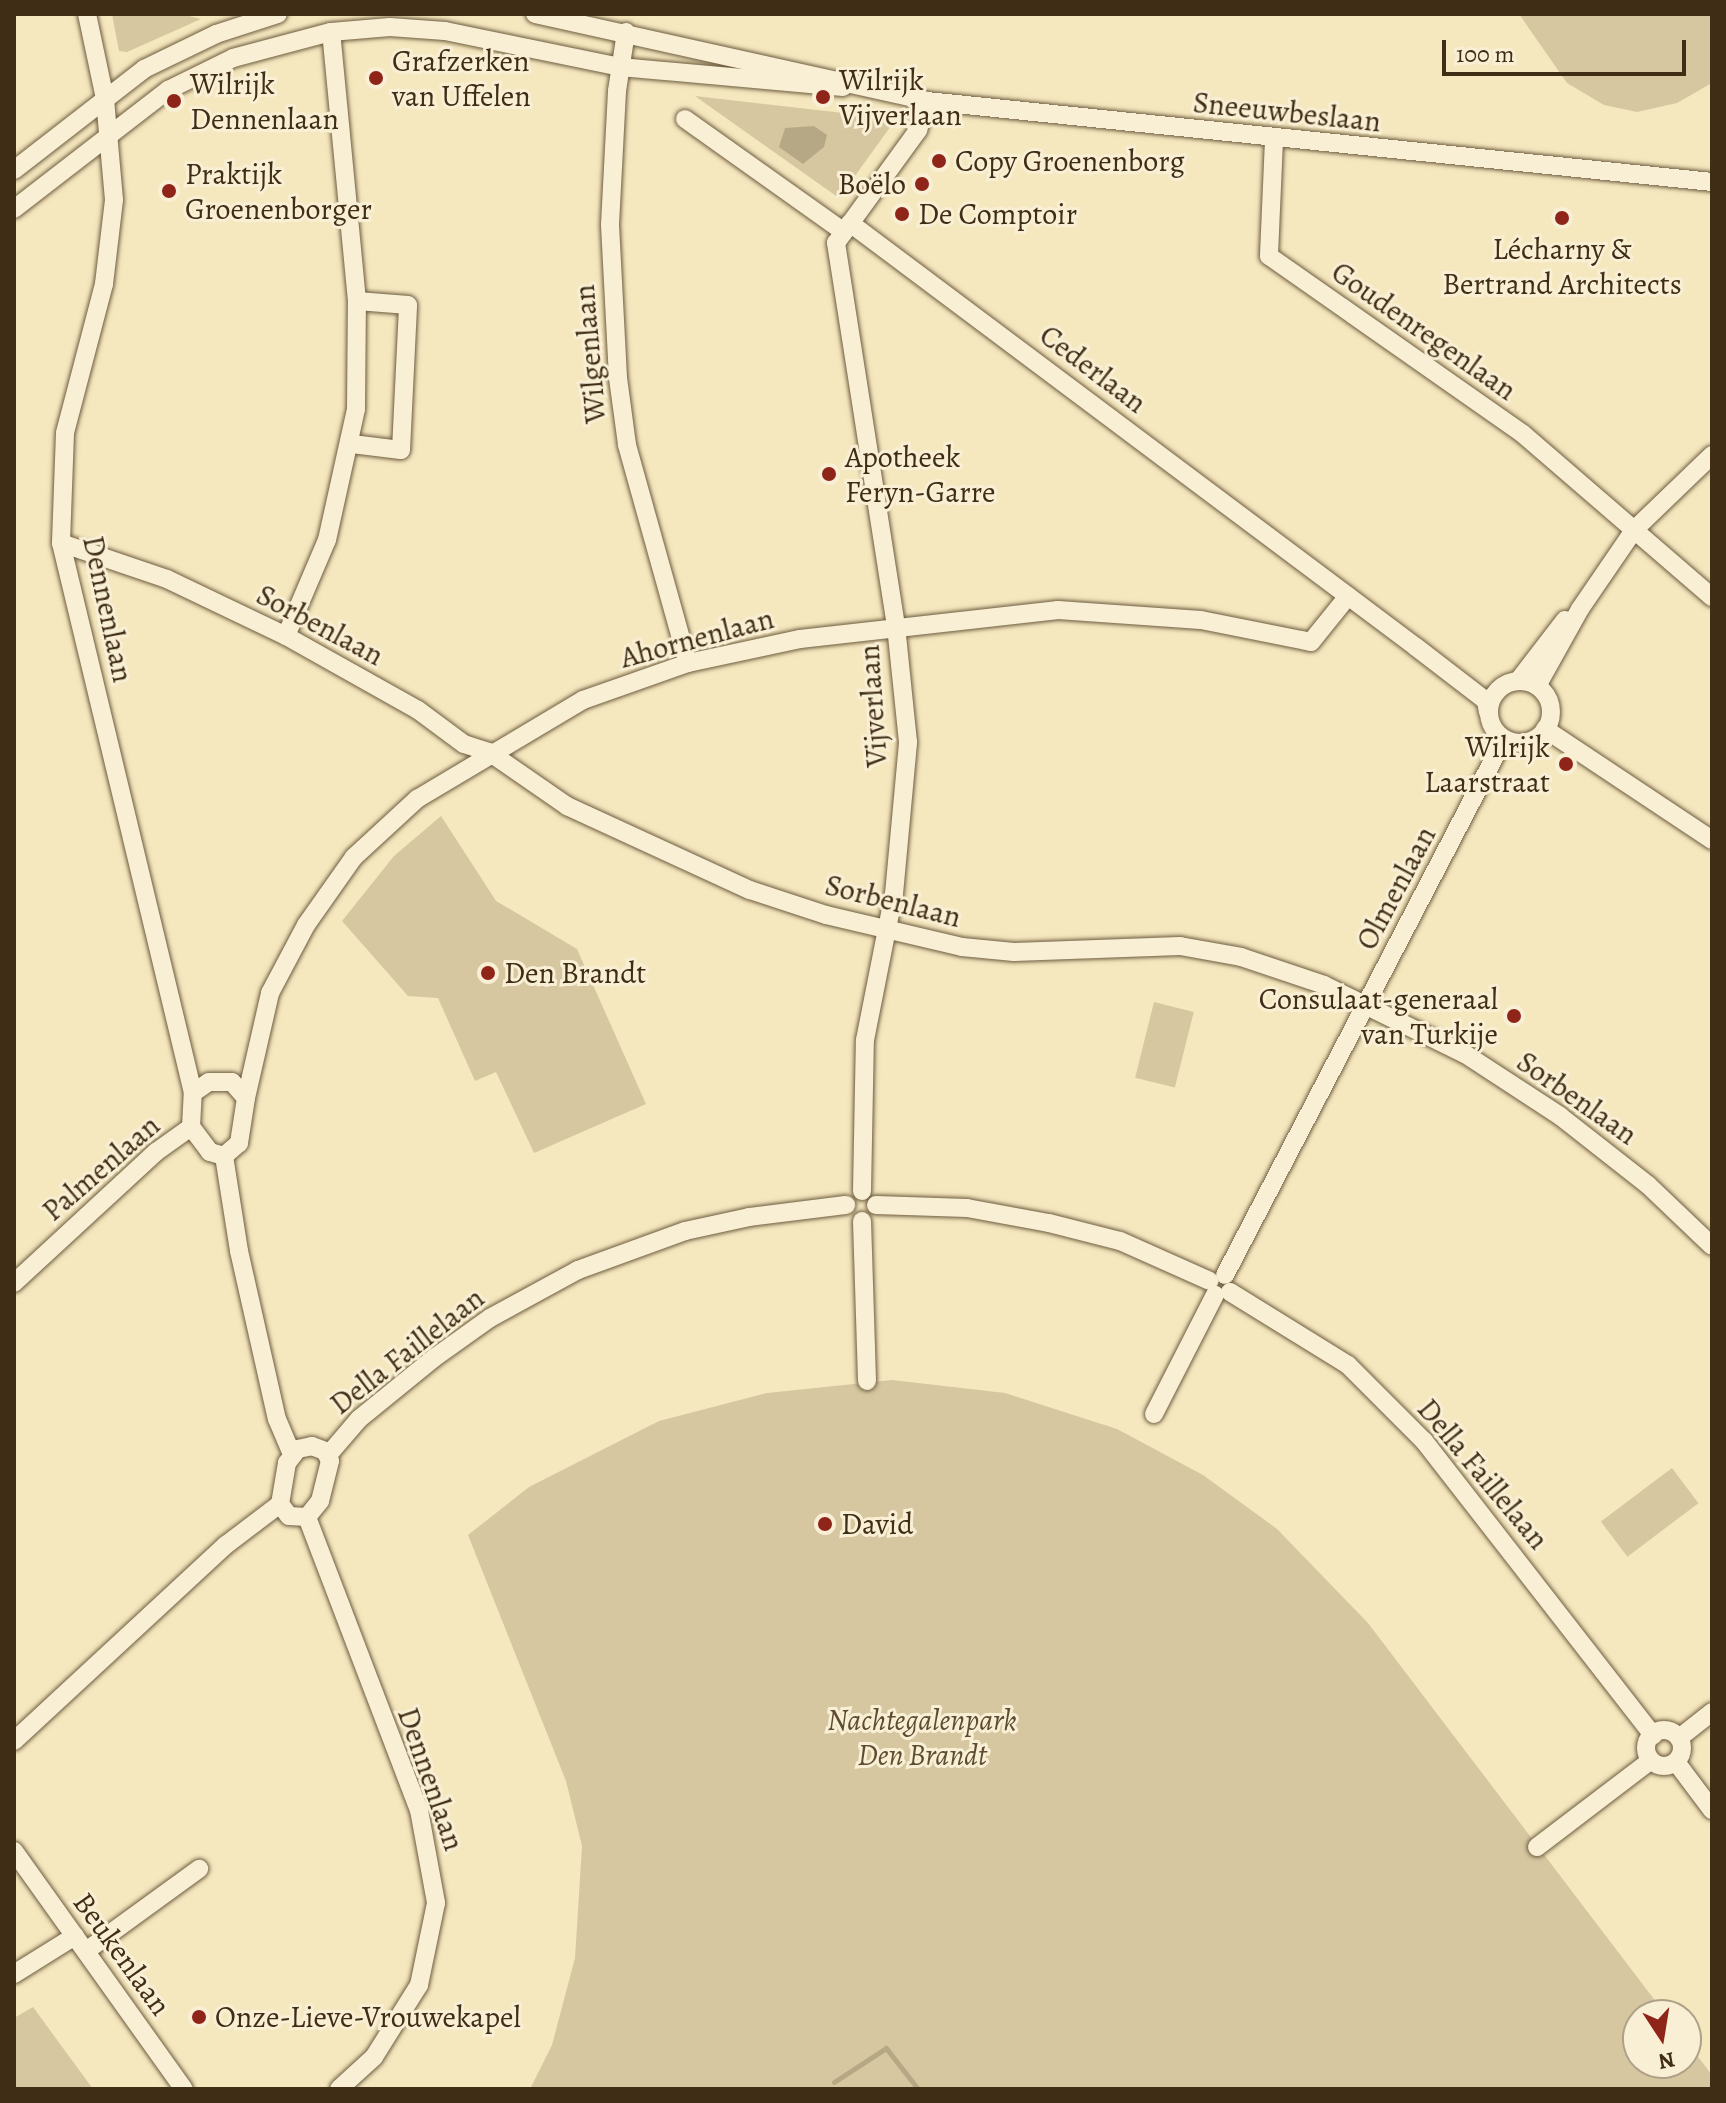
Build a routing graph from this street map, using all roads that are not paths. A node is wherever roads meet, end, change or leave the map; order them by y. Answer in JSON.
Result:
{"nodes":[{"id":1,"x":87,"y":14,"type":"edge"},
{"id":2,"x":278,"y":14,"type":"edge"},
{"id":3,"x":535,"y":14,"type":"edge"},
{"id":4,"x":331,"y":32,"type":"junction"},
{"id":5,"x":626,"y":32,"type":"junction"},
{"id":6,"x":620,"y":67,"type":"junction"},
{"id":7,"x":857,"y":87,"type":"junction"},
{"id":8,"x":105,"y":99,"type":"junction"},
{"id":9,"x":927,"y":101,"type":"junction"},
{"id":10,"x":685,"y":119,"type":"dead end"},
{"id":11,"x":110,"y":132,"type":"junction"},
{"id":12,"x":1274,"y":140,"type":"junction"},
{"id":13,"x":14,"y":170,"type":"edge"},
{"id":14,"x":1712,"y":182,"type":"edge"},
{"id":15,"x":14,"y":209,"type":"edge"},
{"id":16,"x":847,"y":227,"type":"junction"},
{"id":17,"x":357,"y":301,"type":"junction"},
{"id":18,"x":352,"y":444,"type":"junction"},
{"id":19,"x":1712,"y":455,"type":"edge"},
{"id":20,"x":1634,"y":530,"type":"junction"},
{"id":21,"x":61,"y":543,"type":"junction"},
{"id":22,"x":1348,"y":596,"type":"junction"},
{"id":23,"x":1712,"y":597,"type":"edge"},
{"id":24,"x":1580,"y":609,"type":"junction"},
{"id":25,"x":896,"y":626,"type":"junction"},
{"id":26,"x":286,"y":636,"type":"junction"},
{"id":27,"x":1416,"y":647,"type":"junction"},
{"id":28,"x":688,"y":663,"type":"junction"},
{"id":29,"x":1518,"y":681,"type":"junction"},
{"id":30,"x":1537,"y":686,"type":"junction"},
{"id":31,"x":1497,"y":690,"type":"junction"},
{"id":32,"x":1488,"y":712,"type":"junction"},
{"id":33,"x":1545,"y":729,"type":"junction"},
{"id":34,"x":1504,"y":739,"type":"junction"},
{"id":35,"x":489,"y":752,"type":"junction"},
{"id":36,"x":1712,"y":840,"type":"edge"},
{"id":37,"x":886,"y":931,"type":"junction"},
{"id":38,"x":1367,"y":1004,"type":"junction"},
{"id":39,"x":193,"y":1093,"type":"junction"},
{"id":40,"x":246,"y":1098,"type":"junction"},
{"id":41,"x":191,"y":1127,"type":"junction"},
{"id":42,"x":224,"y":1156,"type":"junction"},
{"id":43,"x":862,"y":1191,"type":"junction"},
{"id":44,"x":846,"y":1205,"type":"junction"},
{"id":45,"x":876,"y":1205,"type":"junction"},
{"id":46,"x":862,"y":1221,"type":"junction"},
{"id":47,"x":1712,"y":1246,"type":"edge"},
{"id":48,"x":14,"y":1283,"type":"edge"},
{"id":49,"x":1220,"y":1286,"type":"junction"},
{"id":50,"x":867,"y":1381,"type":"dead end"},
{"id":51,"x":1154,"y":1414,"type":"dead end"},
{"id":52,"x":292,"y":1454,"type":"junction"},
{"id":53,"x":329,"y":1454,"type":"junction"},
{"id":54,"x":280,"y":1504,"type":"junction"},
{"id":55,"x":307,"y":1517,"type":"junction"},
{"id":56,"x":1712,"y":1712,"type":"edge"},
{"id":57,"x":1653,"y":1735,"type":"junction"},
{"id":58,"x":1679,"y":1738,"type":"junction"},
{"id":59,"x":14,"y":1741,"type":"edge"},
{"id":60,"x":1651,"y":1760,"type":"junction"},
{"id":61,"x":1676,"y":1762,"type":"junction"},
{"id":62,"x":1712,"y":1810,"type":"edge"},
{"id":63,"x":1537,"y":1847,"type":"dead end"},
{"id":64,"x":14,"y":1851,"type":"edge"},
{"id":65,"x":199,"y":1869,"type":"dead end"},
{"id":66,"x":80,"y":1944,"type":"junction"},
{"id":67,"x":14,"y":1974,"type":"edge"},
{"id":68,"x":184,"y":2089,"type":"edge"},
{"id":69,"x":339,"y":2089,"type":"edge"}],
"edges":[{"from":1,"to":8,"type":"street","name":"Dennenlaan"},
{"from":2,"to":8,"type":"street"},
{"from":3,"to":5,"type":"street","name":"Sneeuwbeslaan"},
{"from":4,"to":6,"type":"street","name":"Sneeuwbeslaan"},
{"from":4,"to":11,"type":"street","name":"Sneeuwbeslaan"},
{"from":4,"to":17,"type":"street"},
{"from":5,"to":6,"type":"street","name":"Wilgenlaan"},
{"from":5,"to":7,"type":"street","name":"Sneeuwbeslaan"},
{"from":6,"to":7,"type":"street","name":"Sneeuwbeslaan"},
{"from":6,"to":28,"type":"street","name":"Wilgenlaan"},
{"from":7,"to":9,"type":"street","name":"Sneeuwbeslaan"},
{"from":8,"to":11,"type":"street","name":"Dennenlaan"},
{"from":8,"to":13,"type":"street"},
{"from":9,"to":12,"type":"street","name":"Sneeuwbeslaan"},
{"from":9,"to":16,"type":"street"},
{"from":10,"to":16,"type":"street","name":"Cederlaan"},
{"from":11,"to":15,"type":"street","name":"Sneeuwbeslaan"},
{"from":11,"to":21,"type":"street","name":"Dennenlaan"},
{"from":12,"to":14,"type":"street","name":"Sneeuwbeslaan"},
{"from":12,"to":20,"type":"street","name":"Goudenregenlaan"},
{"from":16,"to":22,"type":"street","name":"Cederlaan"},
{"from":16,"to":25,"type":"street","name":"Vijverlaan"},
{"from":17,"to":18,"type":"street"},
{"from":17,"to":18,"type":"street"},
{"from":18,"to":26,"type":"street"},
{"from":19,"to":20,"type":"street"},
{"from":20,"to":23,"type":"street"},
{"from":20,"to":24,"type":"street"},
{"from":21,"to":26,"type":"street","name":"Sorbenlaan"},
{"from":21,"to":39,"type":"street","name":"Dennenlaan"},
{"from":22,"to":25,"type":"street","name":"Ahornenlaan"},
{"from":22,"to":27,"type":"street","name":"Cederlaan"},
{"from":24,"to":29,"type":"street"},
{"from":24,"to":30,"type":"street"},
{"from":25,"to":28,"type":"street","name":"Ahornenlaan"},
{"from":25,"to":37,"type":"street","name":"Vijverlaan"},
{"from":26,"to":35,"type":"street","name":"Sorbenlaan"},
{"from":27,"to":31,"type":"street","name":"Cederlaan"},
{"from":27,"to":32,"type":"street","name":"Cederlaan"},
{"from":28,"to":35,"type":"street","name":"Ahornenlaan"},
{"from":29,"to":30,"type":"street"},
{"from":29,"to":31,"type":"street"},
{"from":30,"to":33,"type":"street"},
{"from":31,"to":32,"type":"street"},
{"from":32,"to":34,"type":"street"},
{"from":33,"to":34,"type":"street"},
{"from":33,"to":36,"type":"street"},
{"from":34,"to":38,"type":"street","name":"Olmenlaan"},
{"from":35,"to":37,"type":"street","name":"Sorbenlaan"},
{"from":35,"to":40,"type":"street","name":"Ahornenlaan"},
{"from":37,"to":38,"type":"street","name":"Sorbenlaan"},
{"from":37,"to":43,"type":"street","name":"Vijverlaan"},
{"from":38,"to":47,"type":"street","name":"Sorbenlaan"},
{"from":38,"to":49,"type":"street","name":"Olmenlaan"},
{"from":39,"to":40,"type":"street"},
{"from":39,"to":41,"type":"street","name":"Dennenlaan"},
{"from":40,"to":42,"type":"street"},
{"from":41,"to":42,"type":"street"},
{"from":41,"to":48,"type":"street","name":"Palmenlaan"},
{"from":42,"to":52,"type":"street"},
{"from":43,"to":44,"type":"street"},
{"from":43,"to":45,"type":"street"},
{"from":44,"to":46,"type":"street"},
{"from":44,"to":53,"type":"street","name":"Della Faillelaan"},
{"from":45,"to":46,"type":"street"},
{"from":45,"to":49,"type":"street","name":"Della Faillelaan"},
{"from":46,"to":50,"type":"street"},
{"from":49,"to":51,"type":"street","name":"Olmenlaan"},
{"from":49,"to":57,"type":"street","name":"Della Faillelaan"},
{"from":52,"to":53,"type":"street"},
{"from":52,"to":54,"type":"street"},
{"from":53,"to":55,"type":"street"},
{"from":54,"to":55,"type":"street"},
{"from":54,"to":59,"type":"street"},
{"from":55,"to":69,"type":"street","name":"Dennenlaan"},
{"from":56,"to":58,"type":"street"},
{"from":57,"to":58,"type":"street"},
{"from":57,"to":60,"type":"street"},
{"from":58,"to":61,"type":"street"},
{"from":60,"to":61,"type":"street"},
{"from":60,"to":63,"type":"street"},
{"from":61,"to":62,"type":"street"},
{"from":64,"to":66,"type":"street","name":"Beukenlaan"},
{"from":65,"to":66,"type":"street"},
{"from":66,"to":67,"type":"street"},
{"from":66,"to":68,"type":"street","name":"Beukenlaan"}]}
